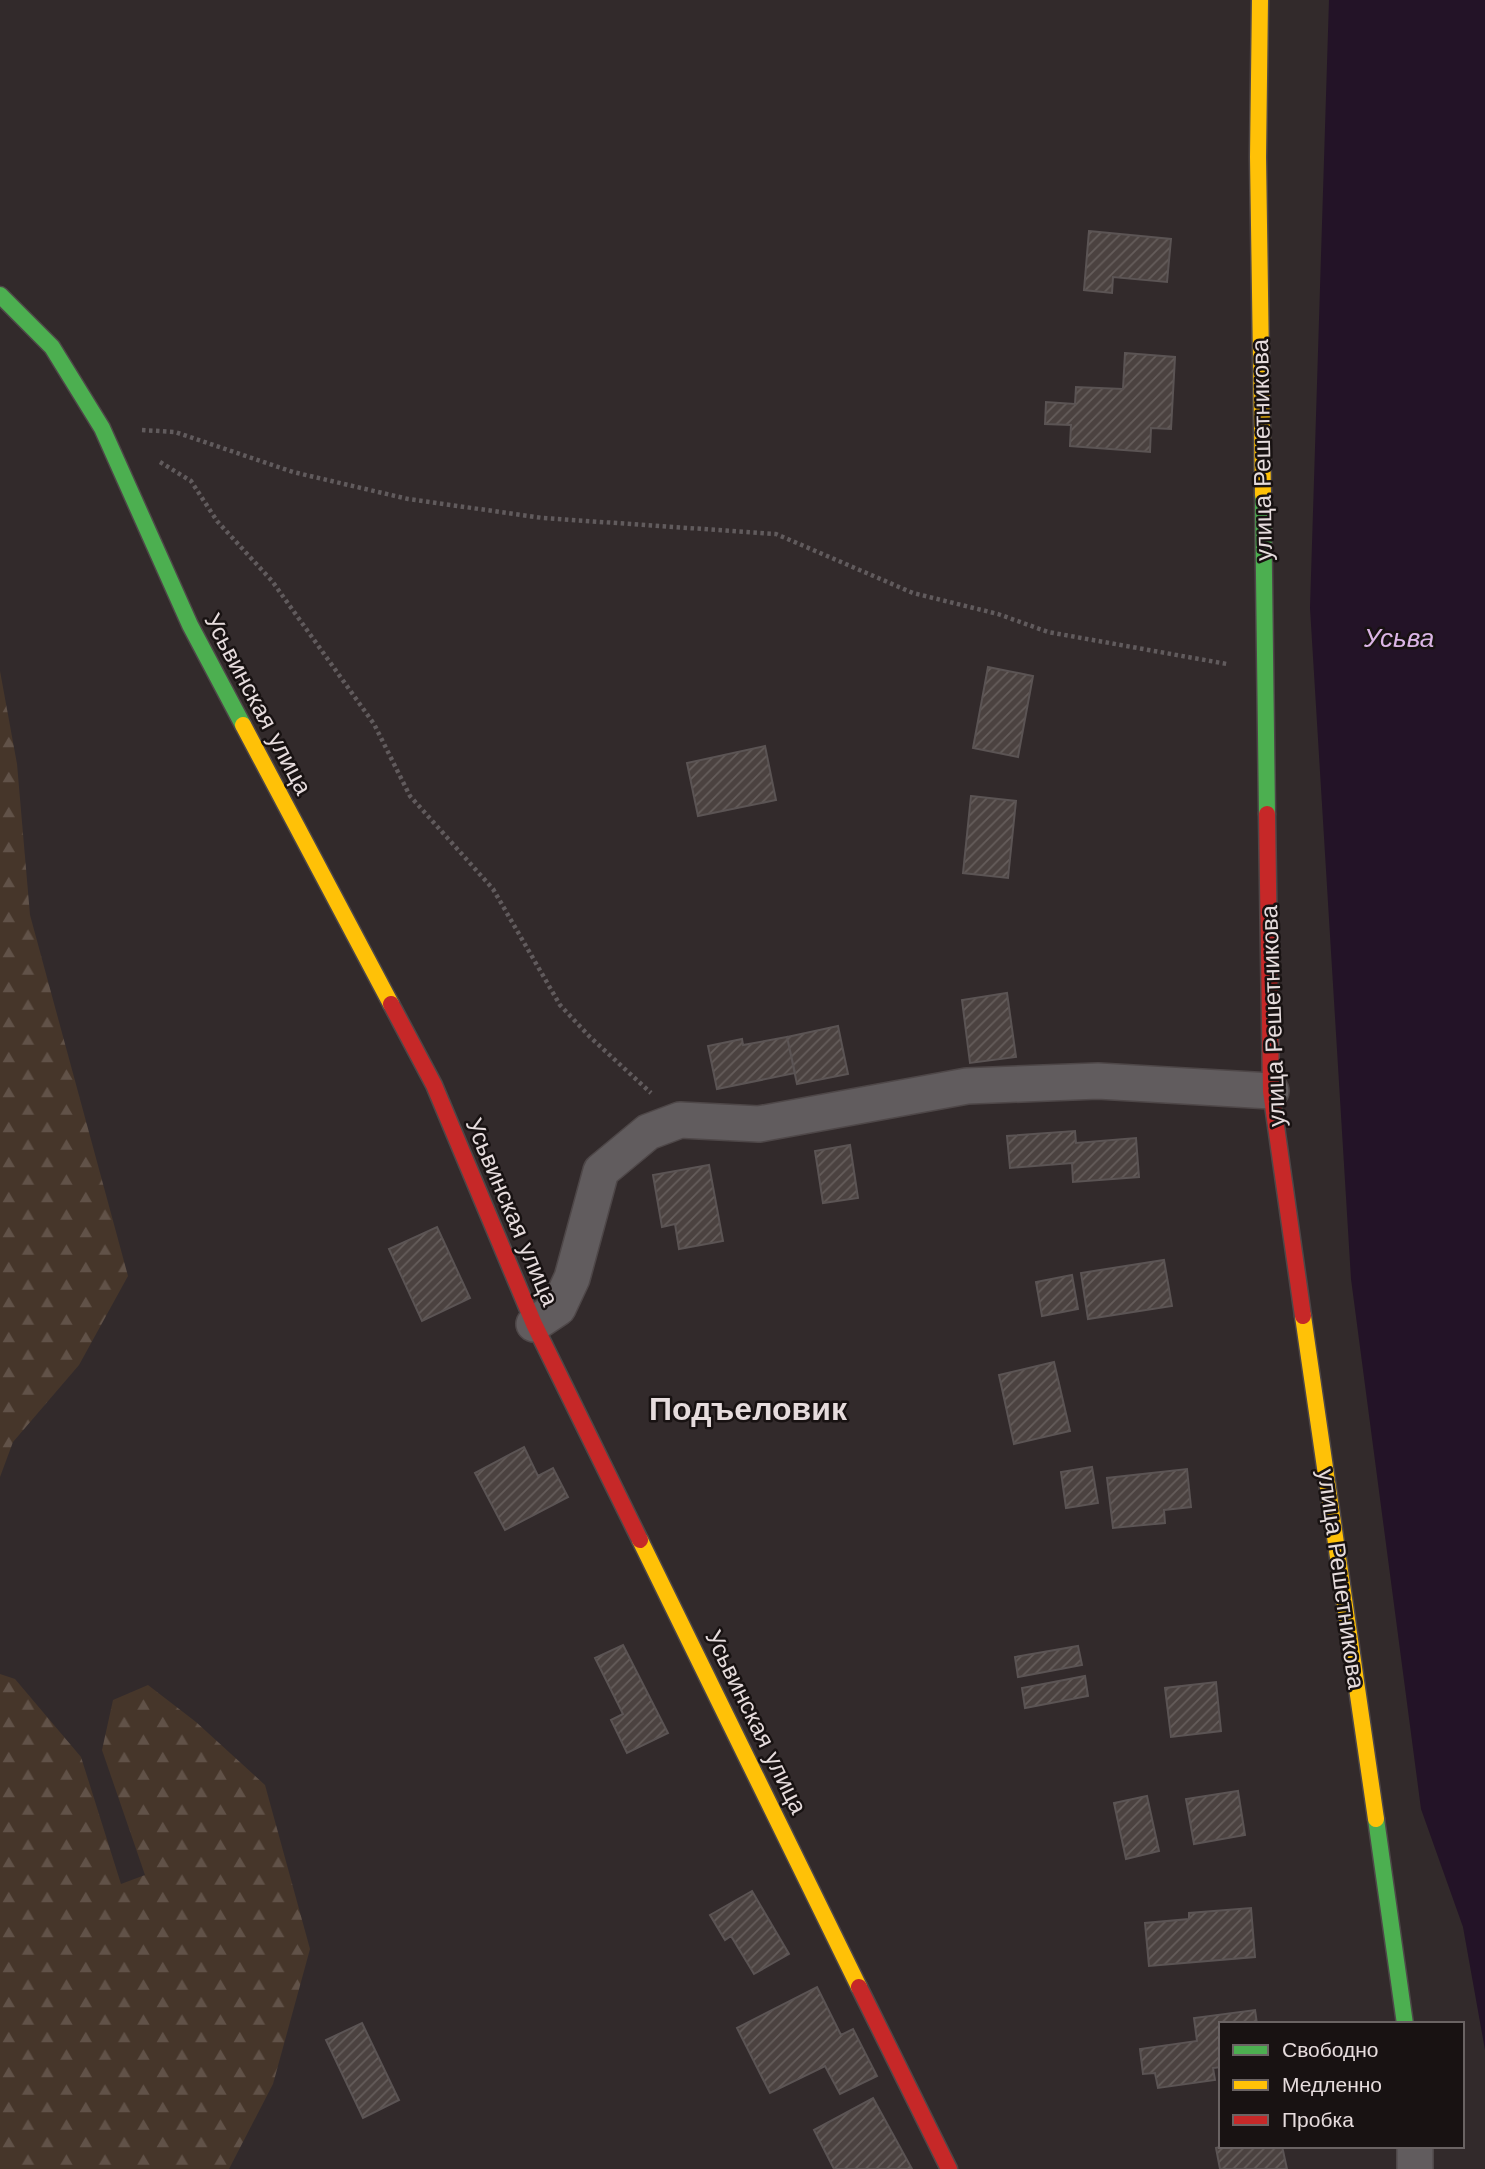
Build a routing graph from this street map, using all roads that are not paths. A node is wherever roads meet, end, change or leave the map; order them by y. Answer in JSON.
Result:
{"nodes":[{"id":1,"x":1260,"y":0,"type":"edge"},
{"id":2,"x":0,"y":295,"type":"edge"},
{"id":3,"x":1271,"y":1091,"type":"junction"},
{"id":4,"x":534,"y":1324,"type":"junction"},
{"id":5,"x":1405,"y":2022,"type":"edge"},
{"id":6,"x":1415,"y":2148,"type":"edge"},
{"id":7,"x":948,"y":2169,"type":"edge"},
{"id":8,"x":1415,"y":2169,"type":"edge"}],
"edges":[{"from":1,"to":3,"type":"street","name":"улица Решетникова"},
{"from":2,"to":4,"type":"street","name":"Усьвинская улица"},
{"from":3,"to":4,"type":"street"},
{"from":3,"to":5,"type":"street","name":"улица Решетникова"},
{"from":4,"to":7,"type":"street","name":"Усьвинская улица"},
{"from":6,"to":8,"type":"street"}]}
